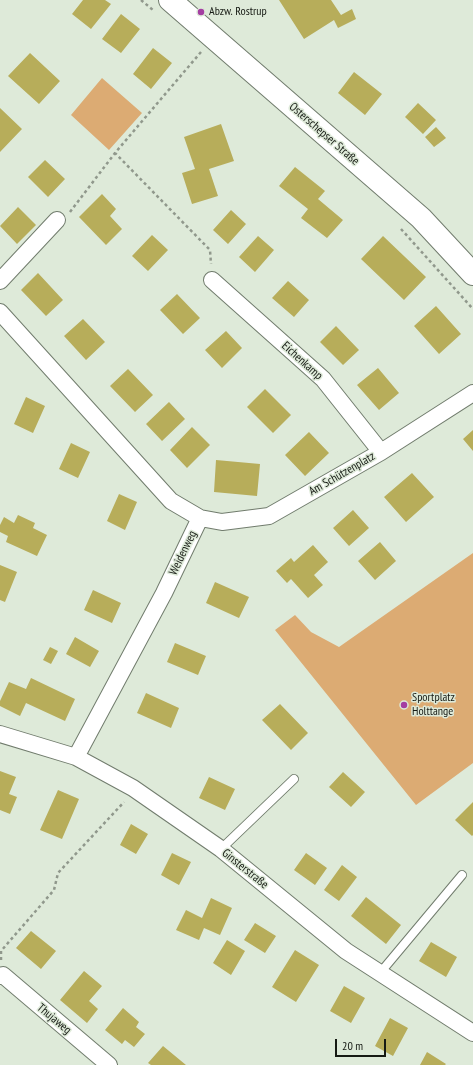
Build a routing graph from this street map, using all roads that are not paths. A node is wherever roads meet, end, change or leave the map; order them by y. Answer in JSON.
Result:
{"nodes":[{"id":1,"x":164,"y":8,"type":"edge"},
{"id":2,"x":57,"y":220,"type":"road end"},
{"id":3,"x":473,"y":274,"type":"edge"},
{"id":4,"x":0,"y":280,"type":"edge"},
{"id":5,"x":212,"y":280,"type":"road end"},
{"id":6,"x":0,"y":312,"type":"edge"},
{"id":7,"x":473,"y":393,"type":"edge"},
{"id":8,"x":381,"y":452,"type":"junction"},
{"id":9,"x":200,"y":518,"type":"junction"},
{"id":10,"x":0,"y":734,"type":"edge"},
{"id":11,"x":76,"y":757,"type":"junction"},
{"id":12,"x":294,"y":779,"type":"dead end"},
{"id":13,"x":221,"y":849,"type":"junction"},
{"id":14,"x":462,"y":875,"type":"dead end"},
{"id":15,"x":380,"y":973,"type":"junction"},
{"id":16,"x":1,"y":975,"type":"edge"},
{"id":17,"x":473,"y":1033,"type":"edge"},
{"id":18,"x":109,"y":1065,"type":"edge"}],
"edges":[{"from":1,"to":3,"type":"main road","name":"Osterschepser Straße"},
{"from":2,"to":4,"type":"street"},
{"from":5,"to":8,"type":"street","name":"Eichenkamp"},
{"from":6,"to":9,"type":"street","name":"Weidenweg"},
{"from":7,"to":8,"type":"street","name":"Am Schützenplatz"},
{"from":8,"to":9,"type":"street","name":"Am Schützenplatz"},
{"from":9,"to":11,"type":"street","name":"Weidenweg"},
{"from":10,"to":11,"type":"street","name":"Ginsterstraße"},
{"from":11,"to":13,"type":"street","name":"Ginsterstraße"},
{"from":12,"to":13,"type":"lane"},
{"from":13,"to":15,"type":"street","name":"Ginsterstraße"},
{"from":14,"to":15,"type":"lane"},
{"from":15,"to":17,"type":"street","name":"Ginsterstraße"},
{"from":16,"to":18,"type":"street","name":"Thujaweg"}]}
